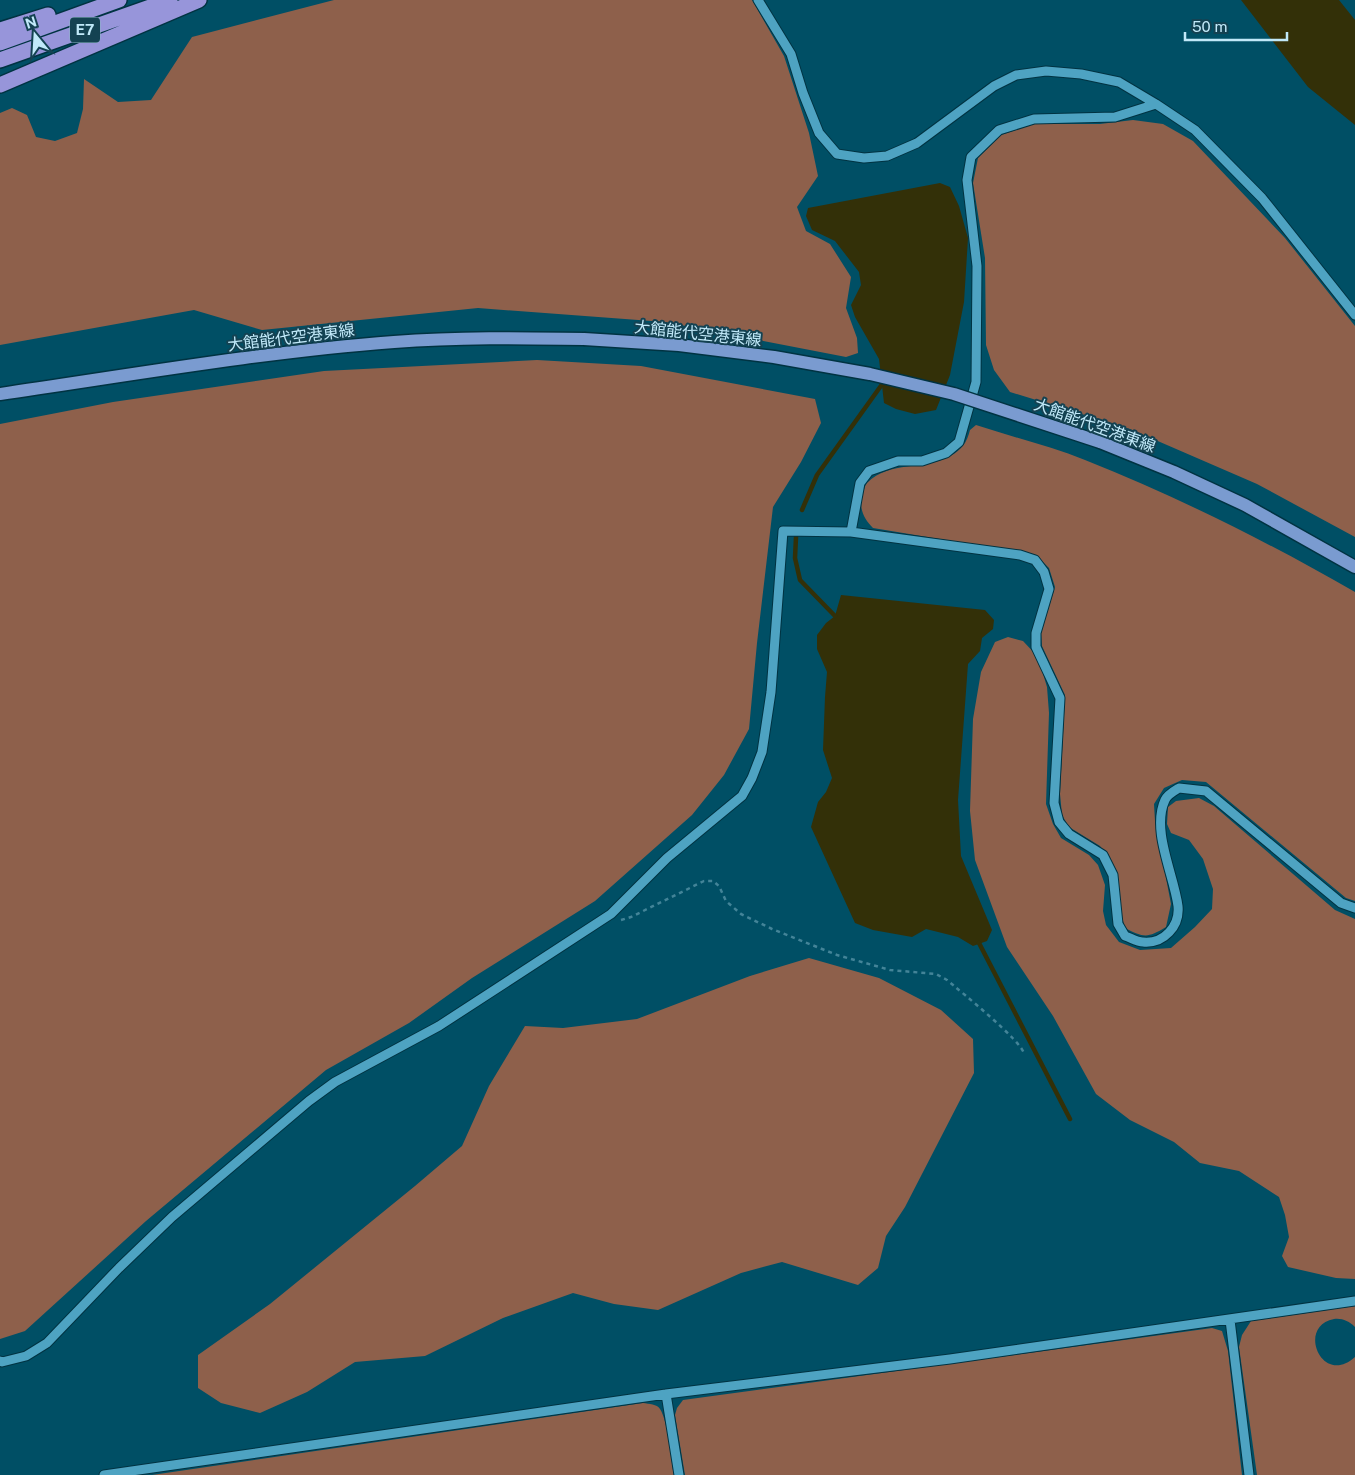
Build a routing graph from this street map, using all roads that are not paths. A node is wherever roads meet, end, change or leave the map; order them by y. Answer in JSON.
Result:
{"nodes":[{"id":1,"x":94,"y":0,"type":"edge"},
{"id":2,"x":119,"y":0,"type":"edge"},
{"id":3,"x":170,"y":0,"type":"edge"},
{"id":4,"x":199,"y":0,"type":"edge"},
{"id":5,"x":758,"y":0,"type":"edge"},
{"id":6,"x":0,"y":30,"type":"edge"},
{"id":7,"x":0,"y":43,"type":"edge"},
{"id":8,"x":0,"y":60,"type":"edge"},
{"id":9,"x":0,"y":85,"type":"edge"},
{"id":10,"x":1156,"y":104,"type":"junction"},
{"id":11,"x":1355,"y":315,"type":"edge"},
{"id":12,"x":0,"y":394,"type":"edge"},
{"id":13,"x":852,"y":532,"type":"junction"},
{"id":14,"x":1355,"y":567,"type":"edge"},
{"id":15,"x":1355,"y":908,"type":"edge"},
{"id":16,"x":1355,"y":1302,"type":"edge"},
{"id":17,"x":1230,"y":1320,"type":"junction"},
{"id":18,"x":0,"y":1361,"type":"edge"},
{"id":19,"x":666,"y":1394,"type":"junction"},
{"id":20,"x":104,"y":1475,"type":"edge"},
{"id":21,"x":680,"y":1475,"type":"edge"},
{"id":22,"x":1249,"y":1475,"type":"edge"}],
"edges":[{"from":1,"to":6,"type":"highway"},
{"from":2,"to":7,"type":"highway","number":"E7"},
{"from":3,"to":8,"type":"highway","number":"E7"},
{"from":4,"to":9,"type":"highway"},
{"from":5,"to":10,"type":"street"},
{"from":10,"to":11,"type":"street"},
{"from":10,"to":13,"type":"street"},
{"from":12,"to":14,"type":"main road","name":"大館能代空港東線","bridge":true},
{"from":13,"to":15,"type":"street"},
{"from":13,"to":18,"type":"street"},
{"from":16,"to":17,"type":"street"},
{"from":17,"to":19,"type":"street"},
{"from":17,"to":22,"type":"street"},
{"from":19,"to":20,"type":"street"},
{"from":19,"to":21,"type":"street"}]}
